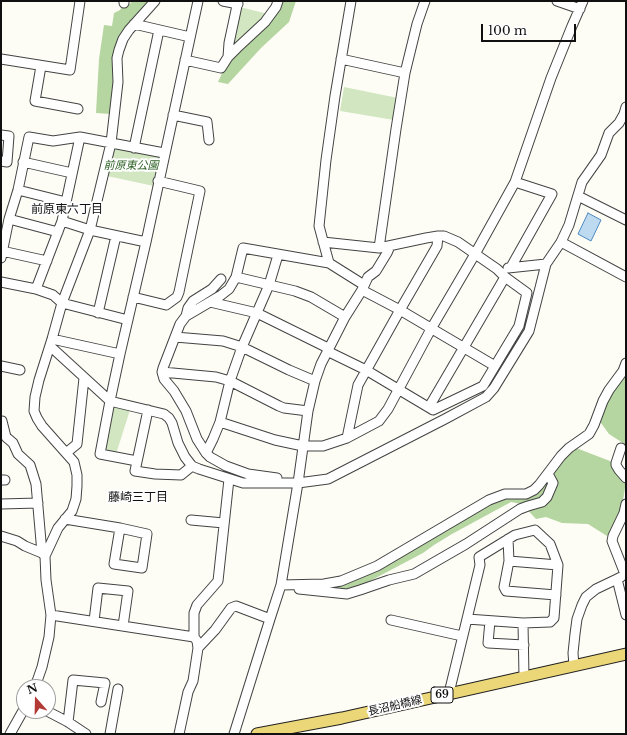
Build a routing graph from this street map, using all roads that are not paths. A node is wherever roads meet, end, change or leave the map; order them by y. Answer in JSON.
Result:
{"nodes":[{"id":1,"x":80,"y":1,"type":"edge"},
{"id":2,"x":155,"y":1,"type":"edge"},
{"id":3,"x":198,"y":1,"type":"edge"},
{"id":4,"x":223,"y":1,"type":"edge"},
{"id":5,"x":278,"y":1,"type":"edge"},
{"id":6,"x":351,"y":1,"type":"edge"},
{"id":7,"x":425,"y":1,"type":"edge"},
{"id":8,"x":557,"y":1,"type":"edge"},
{"id":9,"x":238,"y":3,"type":"edge"},
{"id":10,"x":582,"y":5,"type":"edge"},
{"id":11,"x":134,"y":24,"type":"junction"},
{"id":12,"x":159,"y":30,"type":"junction"},
{"id":13,"x":190,"y":37,"type":"junction"},
{"id":14,"x":228,"y":57,"type":"junction"},
{"id":15,"x":1,"y":59,"type":"edge"},
{"id":16,"x":341,"y":59,"type":"junction"},
{"id":17,"x":185,"y":60,"type":"junction"},
{"id":18,"x":41,"y":66,"type":"junction"},
{"id":19,"x":405,"y":73,"type":"junction"},
{"id":20,"x":78,"y":109,"type":"dead end"},
{"id":21,"x":625,"y":112,"type":"edge"},
{"id":22,"x":173,"y":115,"type":"junction"},
{"id":23,"x":1,"y":135,"type":"edge"},
{"id":24,"x":80,"y":137,"type":"junction"},
{"id":25,"x":209,"y":140,"type":"dead end"},
{"id":26,"x":111,"y":143,"type":"junction"},
{"id":27,"x":134,"y":148,"type":"junction"},
{"id":28,"x":164,"y":153,"type":"junction"},
{"id":29,"x":1,"y":161,"type":"edge"},
{"id":30,"x":23,"y":162,"type":"junction"},
{"id":31,"x":72,"y":173,"type":"junction"},
{"id":32,"x":158,"y":181,"type":"junction"},
{"id":33,"x":515,"y":182,"type":"junction"},
{"id":34,"x":18,"y":190,"type":"junction"},
{"id":35,"x":578,"y":196,"type":"junction"},
{"id":36,"x":66,"y":202,"type":"junction"},
{"id":37,"x":9,"y":219,"type":"junction"},
{"id":38,"x":626,"y":220,"type":"edge"},
{"id":39,"x":62,"y":221,"type":"junction"},
{"id":40,"x":90,"y":230,"type":"junction"},
{"id":41,"x":58,"y":232,"type":"junction"},
{"id":42,"x":116,"y":236,"type":"junction"},
{"id":43,"x":438,"y":236,"type":"junction"},
{"id":44,"x":146,"y":242,"type":"junction"},
{"id":45,"x":323,"y":242,"type":"junction"},
{"id":46,"x":561,"y":242,"type":"junction"},
{"id":47,"x":390,"y":246,"type":"junction"},
{"id":48,"x":379,"y":248,"type":"junction"},
{"id":49,"x":2,"y":254,"type":"edge"},
{"id":50,"x":475,"y":254,"type":"junction"},
{"id":51,"x":278,"y":255,"type":"junction"},
{"id":52,"x":47,"y":261,"type":"junction"},
{"id":53,"x":329,"y":262,"type":"junction"},
{"id":54,"x":546,"y":264,"type":"junction"},
{"id":55,"x":511,"y":267,"type":"junction"},
{"id":56,"x":497,"y":269,"type":"junction"},
{"id":57,"x":236,"y":277,"type":"junction"},
{"id":58,"x":505,"y":277,"type":"junction"},
{"id":59,"x":626,"y":277,"type":"edge"},
{"id":60,"x":221,"y":279,"type":"dead end"},
{"id":61,"x":1,"y":282,"type":"edge"},
{"id":62,"x":269,"y":285,"type":"junction"},
{"id":63,"x":363,"y":288,"type":"junction"},
{"id":64,"x":36,"y":289,"type":"junction"},
{"id":65,"x":133,"y":297,"type":"junction"},
{"id":66,"x":210,"y":302,"type":"junction"},
{"id":67,"x":62,"y":303,"type":"junction"},
{"id":68,"x":400,"y":310,"type":"junction"},
{"id":69,"x":98,"y":313,"type":"junction"},
{"id":70,"x":256,"y":313,"type":"junction"},
{"id":71,"x":186,"y":316,"type":"junction"},
{"id":72,"x":345,"y":317,"type":"junction"},
{"id":73,"x":128,"y":320,"type":"junction"},
{"id":74,"x":431,"y":329,"type":"junction"},
{"id":75,"x":175,"y":337,"type":"junction"},
{"id":76,"x":51,"y":342,"type":"junction"},
{"id":77,"x":242,"y":347,"type":"junction"},
{"id":78,"x":464,"y":347,"type":"junction"},
{"id":79,"x":328,"y":350,"type":"junction"},
{"id":80,"x":120,"y":354,"type":"junction"},
{"id":81,"x":626,"y":363,"type":"edge"},
{"id":82,"x":1,"y":366,"type":"edge"},
{"id":83,"x":495,"y":366,"type":"junction"},
{"id":84,"x":20,"y":370,"type":"dead end"},
{"id":85,"x":366,"y":370,"type":"junction"},
{"id":86,"x":162,"y":372,"type":"junction"},
{"id":87,"x":84,"y":378,"type":"junction"},
{"id":88,"x":230,"y":381,"type":"junction"},
{"id":89,"x":315,"y":381,"type":"junction"},
{"id":90,"x":399,"y":389,"type":"junction"},
{"id":91,"x":110,"y":401,"type":"junction"},
{"id":92,"x":429,"y":408,"type":"junction"},
{"id":93,"x":148,"y":410,"type":"junction"},
{"id":94,"x":308,"y":411,"type":"junction"},
{"id":95,"x":1,"y":421,"type":"edge"},
{"id":96,"x":220,"y":422,"type":"junction"},
{"id":97,"x":347,"y":438,"type":"junction"},
{"id":98,"x":303,"y":446,"type":"junction"},
{"id":99,"x":621,"y":448,"type":"dead end"},
{"id":100,"x":66,"y":453,"type":"junction"},
{"id":101,"x":206,"y":454,"type":"junction"},
{"id":102,"x":137,"y":461,"type":"junction"},
{"id":103,"x":192,"y":466,"type":"junction"},
{"id":104,"x":548,"y":474,"type":"junction"},
{"id":105,"x":626,"y":478,"type":"edge"},
{"id":106,"x":229,"y":479,"type":"junction"},
{"id":107,"x":298,"y":483,"type":"junction"},
{"id":108,"x":38,"y":503,"type":"junction"},
{"id":109,"x":1,"y":504,"type":"edge"},
{"id":110,"x":626,"y":504,"type":"edge"},
{"id":111,"x":65,"y":519,"type":"junction"},
{"id":112,"x":190,"y":520,"type":"dead end"},
{"id":113,"x":224,"y":523,"type":"junction"},
{"id":114,"x":120,"y":528,"type":"junction"},
{"id":115,"x":1,"y":536,"type":"edge"},
{"id":116,"x":508,"y":539,"type":"junction"},
{"id":117,"x":466,"y":544,"type":"junction"},
{"id":118,"x":44,"y":555,"type":"junction"},
{"id":119,"x":479,"y":557,"type":"junction"},
{"id":120,"x":509,"y":561,"type":"junction"},
{"id":121,"x":558,"y":565,"type":"junction"},
{"id":122,"x":626,"y":574,"type":"edge"},
{"id":123,"x":617,"y":579,"type":"junction"},
{"id":124,"x":284,"y":585,"type":"junction"},
{"id":125,"x":556,"y":596,"type":"junction"},
{"id":126,"x":50,"y":614,"type":"junction"},
{"id":127,"x":626,"y":615,"type":"edge"},
{"id":128,"x":270,"y":619,"type":"junction"},
{"id":129,"x":467,"y":619,"type":"junction"},
{"id":130,"x":391,"y":620,"type":"dead end"},
{"id":131,"x":94,"y":621,"type":"junction"},
{"id":132,"x":490,"y":621,"type":"junction"},
{"id":133,"x":524,"y":623,"type":"junction"},
{"id":134,"x":123,"y":626,"type":"junction"},
{"id":135,"x":462,"y":636,"type":"junction"},
{"id":136,"x":194,"y":637,"type":"junction"},
{"id":137,"x":524,"y":645,"type":"junction"},
{"id":138,"x":198,"y":648,"type":"junction"},
{"id":139,"x":626,"y":654,"type":"edge"},
{"id":140,"x":574,"y":666,"type":"junction"},
{"id":141,"x":524,"y":677,"type":"junction"},
{"id":142,"x":38,"y":679,"type":"edge"},
{"id":143,"x":118,"y":689,"type":"dead end"},
{"id":144,"x":449,"y":693,"type":"junction"},
{"id":145,"x":101,"y":702,"type":"dead end"},
{"id":146,"x":56,"y":716,"type":"edge"},
{"id":147,"x":18,"y":719,"type":"edge"},
{"id":148,"x":68,"y":722,"type":"junction"},
{"id":149,"x":10,"y":734,"type":"edge"},
{"id":150,"x":86,"y":734,"type":"edge"},
{"id":151,"x":110,"y":734,"type":"edge"},
{"id":152,"x":179,"y":734,"type":"edge"},
{"id":153,"x":234,"y":734,"type":"edge"},
{"id":154,"x":258,"y":734,"type":"edge"}],
"edges":[{"from":1,"to":18,"type":"street"},
{"from":2,"to":11,"type":"street"},
{"from":3,"to":13,"type":"street"},
{"from":4,"to":9,"type":"street"},
{"from":5,"to":14,"type":"street"},
{"from":6,"to":16,"type":"street"},
{"from":7,"to":19,"type":"street"},
{"from":8,"to":10,"type":"street"},
{"from":9,"to":14,"type":"street"},
{"from":10,"to":33,"type":"street"},
{"from":11,"to":12,"type":"street"},
{"from":11,"to":26,"type":"street"},
{"from":12,"to":13,"type":"street"},
{"from":12,"to":27,"type":"street"},
{"from":13,"to":17,"type":"street"},
{"from":14,"to":17,"type":"street"},
{"from":15,"to":18,"type":"street"},
{"from":16,"to":19,"type":"street"},
{"from":16,"to":45,"type":"street"},
{"from":17,"to":22,"type":"street"},
{"from":18,"to":20,"type":"street"},
{"from":19,"to":48,"type":"street"},
{"from":21,"to":35,"type":"street"},
{"from":22,"to":25,"type":"street"},
{"from":22,"to":28,"type":"street"},
{"from":23,"to":29,"type":"street"},
{"from":24,"to":26,"type":"street"},
{"from":24,"to":30,"type":"street"},
{"from":24,"to":31,"type":"street"},
{"from":26,"to":27,"type":"street"},
{"from":26,"to":40,"type":"street"},
{"from":27,"to":28,"type":"street"},
{"from":28,"to":32,"type":"street"},
{"from":30,"to":31,"type":"street"},
{"from":30,"to":34,"type":"street"},
{"from":31,"to":36,"type":"street"},
{"from":32,"to":44,"type":"street"},
{"from":32,"to":65,"type":"street"},
{"from":33,"to":50,"type":"street"},
{"from":33,"to":55,"type":"street"},
{"from":34,"to":36,"type":"street"},
{"from":34,"to":37,"type":"street"},
{"from":35,"to":38,"type":"street"},
{"from":35,"to":46,"type":"street"},
{"from":36,"to":39,"type":"street"},
{"from":37,"to":41,"type":"street"},
{"from":37,"to":49,"type":"street"},
{"from":39,"to":40,"type":"street"},
{"from":39,"to":41,"type":"street"},
{"from":40,"to":42,"type":"street"},
{"from":40,"to":67,"type":"street"},
{"from":41,"to":52,"type":"street"},
{"from":42,"to":44,"type":"street"},
{"from":42,"to":69,"type":"street"},
{"from":43,"to":47,"type":"street"},
{"from":43,"to":50,"type":"street"},
{"from":43,"to":68,"type":"street"},
{"from":44,"to":65,"type":"street"},
{"from":45,"to":48,"type":"street"},
{"from":45,"to":53,"type":"street"},
{"from":46,"to":54,"type":"street"},
{"from":46,"to":59,"type":"street"},
{"from":47,"to":48,"type":"street"},
{"from":47,"to":63,"type":"street"},
{"from":49,"to":52,"type":"street"},
{"from":50,"to":56,"type":"street"},
{"from":50,"to":74,"type":"street"},
{"from":51,"to":53,"type":"street"},
{"from":51,"to":57,"type":"street"},
{"from":51,"to":62,"type":"street"},
{"from":52,"to":64,"type":"street"},
{"from":53,"to":63,"type":"street"},
{"from":54,"to":55,"type":"street"},
{"from":54,"to":107,"type":"street"},
{"from":55,"to":56,"type":"street"},
{"from":56,"to":58,"type":"street"},
{"from":57,"to":62,"type":"street"},
{"from":57,"to":66,"type":"street"},
{"from":58,"to":78,"type":"street"},
{"from":58,"to":83,"type":"street"},
{"from":60,"to":71,"type":"street"},
{"from":61,"to":64,"type":"street"},
{"from":62,"to":70,"type":"street"},
{"from":62,"to":72,"type":"street"},
{"from":63,"to":68,"type":"street"},
{"from":63,"to":72,"type":"street"},
{"from":64,"to":67,"type":"street"},
{"from":65,"to":73,"type":"street"},
{"from":66,"to":70,"type":"street"},
{"from":66,"to":71,"type":"street"},
{"from":67,"to":69,"type":"street"},
{"from":67,"to":76,"type":"street"},
{"from":68,"to":74,"type":"street"},
{"from":68,"to":85,"type":"street"},
{"from":69,"to":73,"type":"street"},
{"from":70,"to":77,"type":"street"},
{"from":70,"to":79,"type":"street"},
{"from":71,"to":75,"type":"street"},
{"from":72,"to":79,"type":"street"},
{"from":73,"to":80,"type":"street"},
{"from":74,"to":78,"type":"street"},
{"from":74,"to":90,"type":"street"},
{"from":75,"to":77,"type":"street"},
{"from":75,"to":86,"type":"street"},
{"from":76,"to":80,"type":"street"},
{"from":76,"to":87,"type":"street"},
{"from":76,"to":100,"type":"street"},
{"from":77,"to":88,"type":"street"},
{"from":77,"to":89,"type":"street"},
{"from":78,"to":83,"type":"street"},
{"from":78,"to":92,"type":"street"},
{"from":79,"to":85,"type":"street"},
{"from":79,"to":89,"type":"street"},
{"from":80,"to":91,"type":"street"},
{"from":81,"to":104,"type":"street"},
{"from":82,"to":84,"type":"street"},
{"from":83,"to":92,"type":"street"},
{"from":85,"to":90,"type":"street"},
{"from":85,"to":97,"type":"street"},
{"from":86,"to":88,"type":"street"},
{"from":86,"to":101,"type":"street"},
{"from":87,"to":91,"type":"street"},
{"from":87,"to":100,"type":"street"},
{"from":88,"to":94,"type":"street"},
{"from":88,"to":96,"type":"street"},
{"from":89,"to":94,"type":"street"},
{"from":90,"to":92,"type":"street"},
{"from":90,"to":97,"type":"street"},
{"from":91,"to":93,"type":"street"},
{"from":91,"to":102,"type":"street"},
{"from":93,"to":102,"type":"street"},
{"from":93,"to":103,"type":"street"},
{"from":94,"to":98,"type":"street"},
{"from":95,"to":108,"type":"street"},
{"from":96,"to":98,"type":"street"},
{"from":96,"to":101,"type":"street"},
{"from":97,"to":98,"type":"street"},
{"from":98,"to":107,"type":"street"},
{"from":99,"to":105,"type":"street"},
{"from":100,"to":111,"type":"street"},
{"from":101,"to":107,"type":"street"},
{"from":102,"to":103,"type":"street"},
{"from":103,"to":106,"type":"street"},
{"from":104,"to":117,"type":"street"},
{"from":104,"to":124,"type":"street"},
{"from":106,"to":107,"type":"street"},
{"from":106,"to":113,"type":"street"},
{"from":107,"to":124,"type":"street"},
{"from":108,"to":109,"type":"street"},
{"from":108,"to":118,"type":"street"},
{"from":110,"to":122,"type":"street"},
{"from":111,"to":114,"type":"street"},
{"from":111,"to":118,"type":"street"},
{"from":112,"to":113,"type":"street"},
{"from":113,"to":136,"type":"street"},
{"from":114,"to":114,"type":"street"},
{"from":115,"to":118,"type":"street"},
{"from":116,"to":119,"type":"street"},
{"from":116,"to":120,"type":"street"},
{"from":116,"to":121,"type":"street"},
{"from":117,"to":119,"type":"street"},
{"from":117,"to":124,"type":"street"},
{"from":118,"to":126,"type":"street"},
{"from":119,"to":129,"type":"street"},
{"from":120,"to":121,"type":"street"},
{"from":120,"to":125,"type":"street"},
{"from":121,"to":125,"type":"street"},
{"from":122,"to":123,"type":"street"},
{"from":123,"to":127,"type":"street"},
{"from":123,"to":140,"type":"street"},
{"from":124,"to":128,"type":"street"},
{"from":125,"to":133,"type":"street"},
{"from":126,"to":131,"type":"street"},
{"from":126,"to":142,"type":"street"},
{"from":128,"to":138,"type":"street"},
{"from":128,"to":153,"type":"street"},
{"from":129,"to":132,"type":"street"},
{"from":129,"to":135,"type":"street"},
{"from":130,"to":135,"type":"street"},
{"from":131,"to":134,"type":"street"},
{"from":131,"to":134,"type":"street"},
{"from":132,"to":133,"type":"street"},
{"from":132,"to":137,"type":"street"},
{"from":133,"to":137,"type":"street"},
{"from":134,"to":136,"type":"street"},
{"from":135,"to":144,"type":"street"},
{"from":136,"to":138,"type":"street"},
{"from":137,"to":141,"type":"street"},
{"from":138,"to":152,"type":"street"},
{"from":139,"to":140,"type":"main road","name":"長沼船橋線","number":"69"},
{"from":140,"to":141,"type":"main road","name":"長沼船橋線","number":"69"},
{"from":141,"to":144,"type":"main road","name":"長沼船橋線","number":"69"},
{"from":143,"to":151,"type":"street"},
{"from":144,"to":154,"type":"main road","name":"長沼船橋線","number":"69"},
{"from":145,"to":148,"type":"street"},
{"from":146,"to":148,"type":"street"},
{"from":147,"to":149,"type":"street"},
{"from":148,"to":150,"type":"street"}]}
